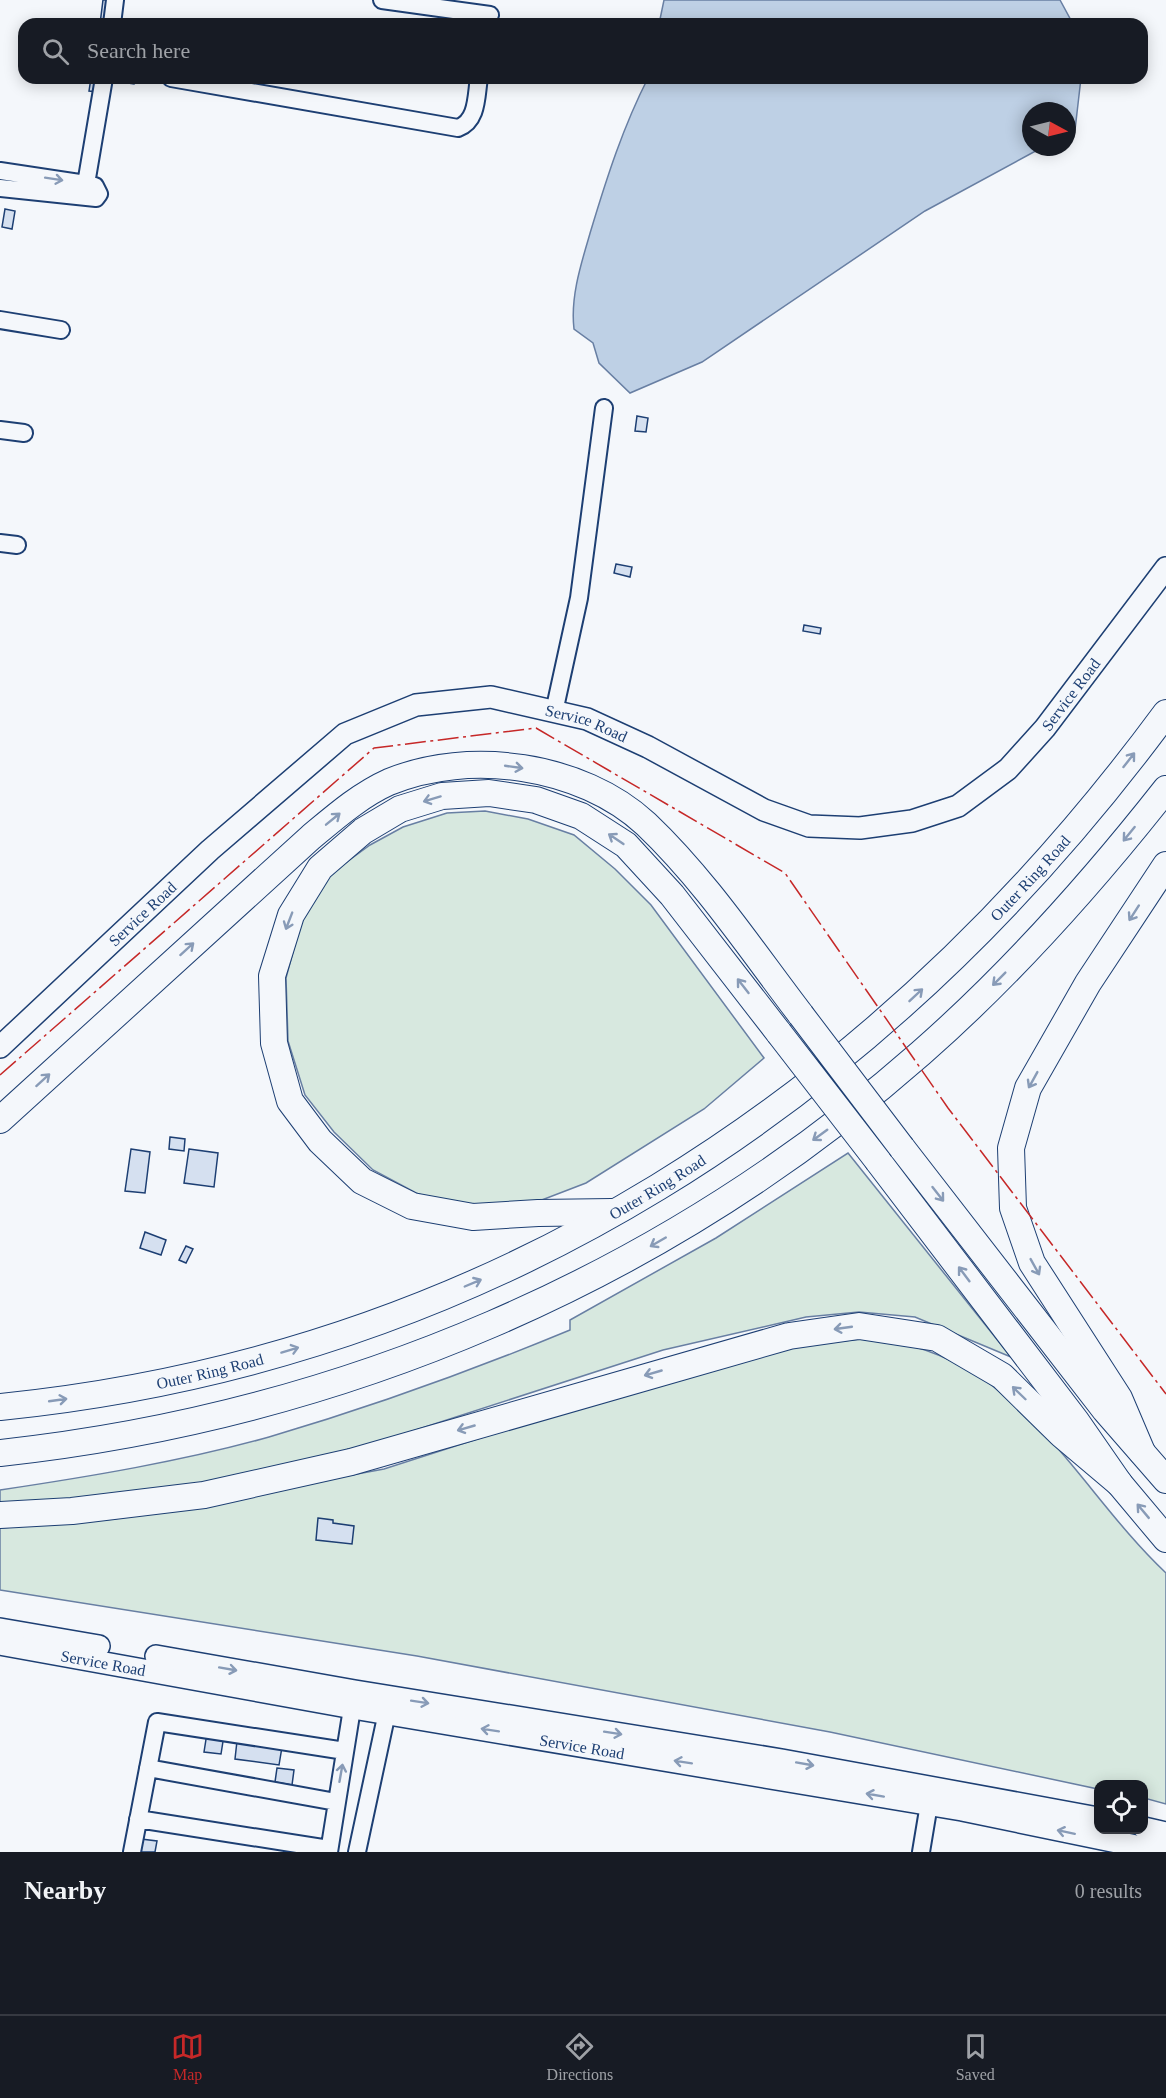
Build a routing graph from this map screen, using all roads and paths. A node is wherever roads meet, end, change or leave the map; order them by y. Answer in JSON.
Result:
{"nodes":[{"id":1,"x":115,"y":0,"type":"edge"},
{"id":2,"x":383,"y":0,"type":"edge"},
{"id":3,"x":490,"y":13,"type":"edge"},
{"id":4,"x":113,"y":18,"type":"edge"},
{"id":5,"x":103,"y":84,"type":"edge"},
{"id":6,"x":205,"y":84,"type":"edge"},
{"id":7,"x":478,"y":84,"type":"edge"},
{"id":8,"x":0,"y":171,"type":"edge"},
{"id":9,"x":86,"y":184,"type":"junction"},
{"id":10,"x":0,"y":188,"type":"edge"},
{"id":11,"x":0,"y":320,"type":"edge"},
{"id":12,"x":61,"y":330,"type":"dead end"},
{"id":13,"x":604,"y":408,"type":"dead end"},
{"id":14,"x":0,"y":430,"type":"edge"},
{"id":15,"x":24,"y":433,"type":"dead end"},
{"id":16,"x":0,"y":543,"type":"edge"},
{"id":17,"x":17,"y":545,"type":"dead end"},
{"id":18,"x":1166,"y":568,"type":"edge"},
{"id":19,"x":554,"y":712,"type":"junction"},
{"id":20,"x":1166,"y":713,"type":"edge"},
{"id":21,"x":1166,"y":789,"type":"edge"},
{"id":22,"x":1166,"y":865,"type":"edge"},
{"id":23,"x":0,"y":1047,"type":"edge"},
{"id":24,"x":0,"y":1120,"type":"edge"},
{"id":25,"x":616,"y":1212,"type":"junction"},
{"id":26,"x":0,"y":1407,"type":"edge"},
{"id":27,"x":1143,"y":1452,"type":"junction"},
{"id":28,"x":0,"y":1453,"type":"edge"},
{"id":29,"x":1166,"y":1480,"type":"edge"},
{"id":30,"x":1119,"y":1484,"type":"junction"},
{"id":31,"x":0,"y":1515,"type":"edge"},
{"id":32,"x":1166,"y":1539,"type":"edge"},
{"id":33,"x":0,"y":1629,"type":"edge"},
{"id":34,"x":0,"y":1644,"type":"edge"},
{"id":35,"x":150,"y":1662,"type":"junction"},
{"id":36,"x":354,"y":1699,"type":"junction"},
{"id":37,"x":389,"y":1705,"type":"junction"},
{"id":38,"x":345,"y":1750,"type":"junction"},
{"id":39,"x":148,"y":1768,"type":"junction"},
{"id":40,"x":336,"y":1802,"type":"junction"},
{"id":41,"x":929,"y":1804,"type":"junction"},
{"id":42,"x":1094,"y":1817,"type":"edge"},
{"id":43,"x":138,"y":1819,"type":"junction"},
{"id":44,"x":1148,"y":1829,"type":"edge"},
{"id":45,"x":1166,"y":1833,"type":"edge"},
{"id":46,"x":329,"y":1851,"type":"edge"},
{"id":47,"x":132,"y":1852,"type":"edge"},
{"id":48,"x":357,"y":1852,"type":"edge"},
{"id":49,"x":921,"y":1852,"type":"edge"},
{"id":50,"x":1165,"y":1852,"type":"edge"}],
"edges":[{"from":1,"to":4,"type":"street"},
{"from":2,"to":3,"type":"street"},
{"from":5,"to":9,"type":"street"},
{"from":6,"to":7,"type":"street"},
{"from":8,"to":9,"type":"street","one_way":true},
{"from":9,"to":10,"type":"street"},
{"from":11,"to":12,"type":"street"},
{"from":13,"to":19,"type":"street"},
{"from":14,"to":15,"type":"street"},
{"from":16,"to":17,"type":"street"},
{"from":18,"to":19,"type":"main road","name":"Service Road"},
{"from":19,"to":23,"type":"main road","name":"Service Road"},
{"from":25,"to":20,"type":"highway","name":"Outer Ring Road","one_way":true},
{"from":21,"to":28,"type":"highway","one_way":true},
{"from":22,"to":27,"type":"highway","one_way":true},
{"from":24,"to":27,"type":"highway","one_way":true,"bridge":true},
{"from":26,"to":25,"type":"highway","name":"Outer Ring Road","one_way":true},
{"from":30,"to":25,"type":"highway","one_way":true,"bridge":true},
{"from":27,"to":29,"type":"highway"},
{"from":30,"to":31,"type":"highway","one_way":true},
{"from":32,"to":30,"type":"highway","one_way":true},
{"from":33,"to":35,"type":"main road","name":"Service Road"},
{"from":34,"to":35,"type":"main road","name":"Service Road"},
{"from":35,"to":36,"type":"main road","name":"Service Road"},
{"from":36,"to":37,"type":"main road","name":"Service Road"},
{"from":36,"to":38,"type":"street"},
{"from":41,"to":37,"type":"main road","name":"Service Road","one_way":true},
{"from":37,"to":42,"type":"main road","name":"Service Road","one_way":true},
{"from":37,"to":48,"type":"street"},
{"from":38,"to":39,"type":"street"},
{"from":40,"to":38,"type":"street","one_way":true},
{"from":39,"to":40,"type":"street"},
{"from":39,"to":43,"type":"street"},
{"from":40,"to":46,"type":"street"},
{"from":41,"to":49,"type":"street"},
{"from":50,"to":41,"type":"main road","name":"Service Road","one_way":true},
{"from":43,"to":46,"type":"street"},
{"from":43,"to":47,"type":"street"},
{"from":44,"to":45,"type":"main road"}]}
